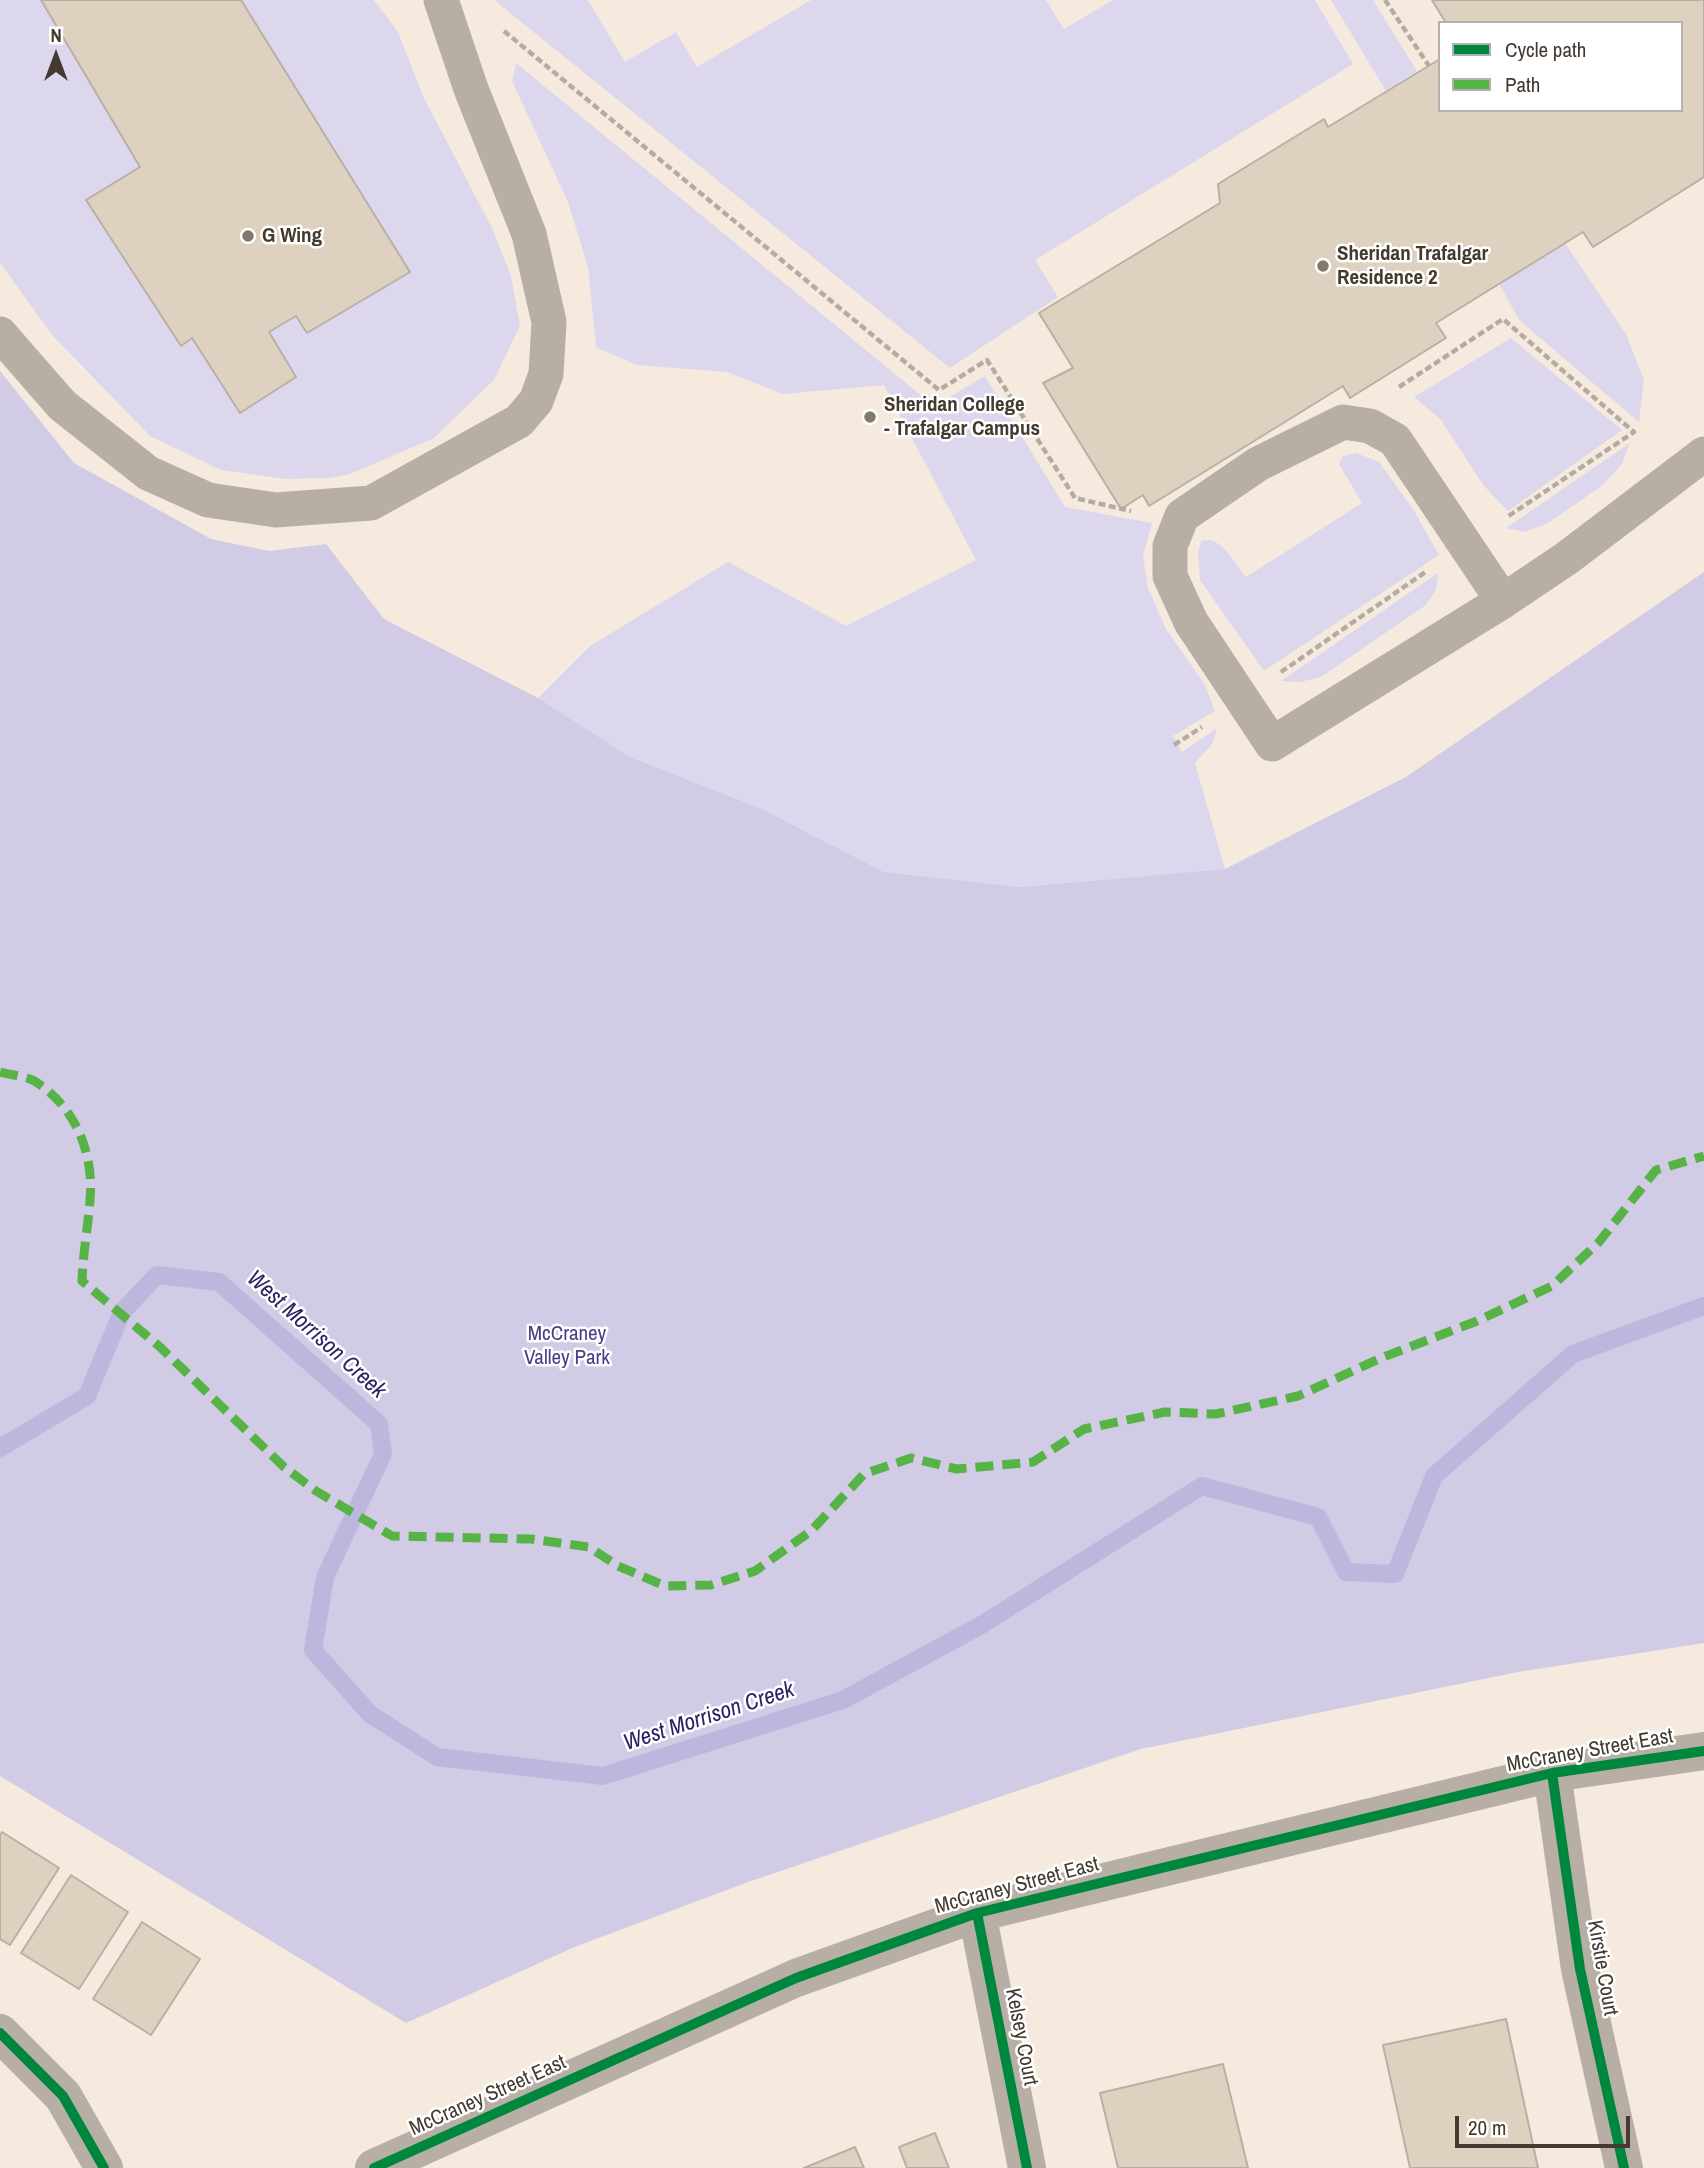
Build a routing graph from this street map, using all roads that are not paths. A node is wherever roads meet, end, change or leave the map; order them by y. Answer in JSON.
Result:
{"nodes":[{"id":1,"x":440,"y":0,"type":"edge"},
{"id":2,"x":0,"y":334,"type":"edge"},
{"id":3,"x":1704,"y":454,"type":"edge"},
{"id":4,"x":1503,"y":601,"type":"junction"},
{"id":5,"x":1704,"y":1751,"type":"edge"},
{"id":6,"x":1552,"y":1773,"type":"junction"},
{"id":7,"x":977,"y":1913,"type":"junction"},
{"id":8,"x":0,"y":2033,"type":"edge"},
{"id":9,"x":104,"y":2168,"type":"edge"},
{"id":10,"x":374,"y":2168,"type":"edge"},
{"id":11,"x":1027,"y":2168,"type":"edge"},
{"id":12,"x":1625,"y":2168,"type":"edge"}],
"edges":[{"from":1,"to":2,"type":"lane"},
{"from":3,"to":4,"type":"lane"},
{"from":4,"to":4,"type":"lane"},
{"from":5,"to":6,"type":"street","name":"McCraney Street East"},
{"from":6,"to":7,"type":"street","name":"McCraney Street East"},
{"from":6,"to":12,"type":"street","name":"Kirstie Court"},
{"from":7,"to":10,"type":"street","name":"McCraney Street East"},
{"from":7,"to":11,"type":"street","name":"Kelsey Court"},
{"from":8,"to":9,"type":"street"}]}
